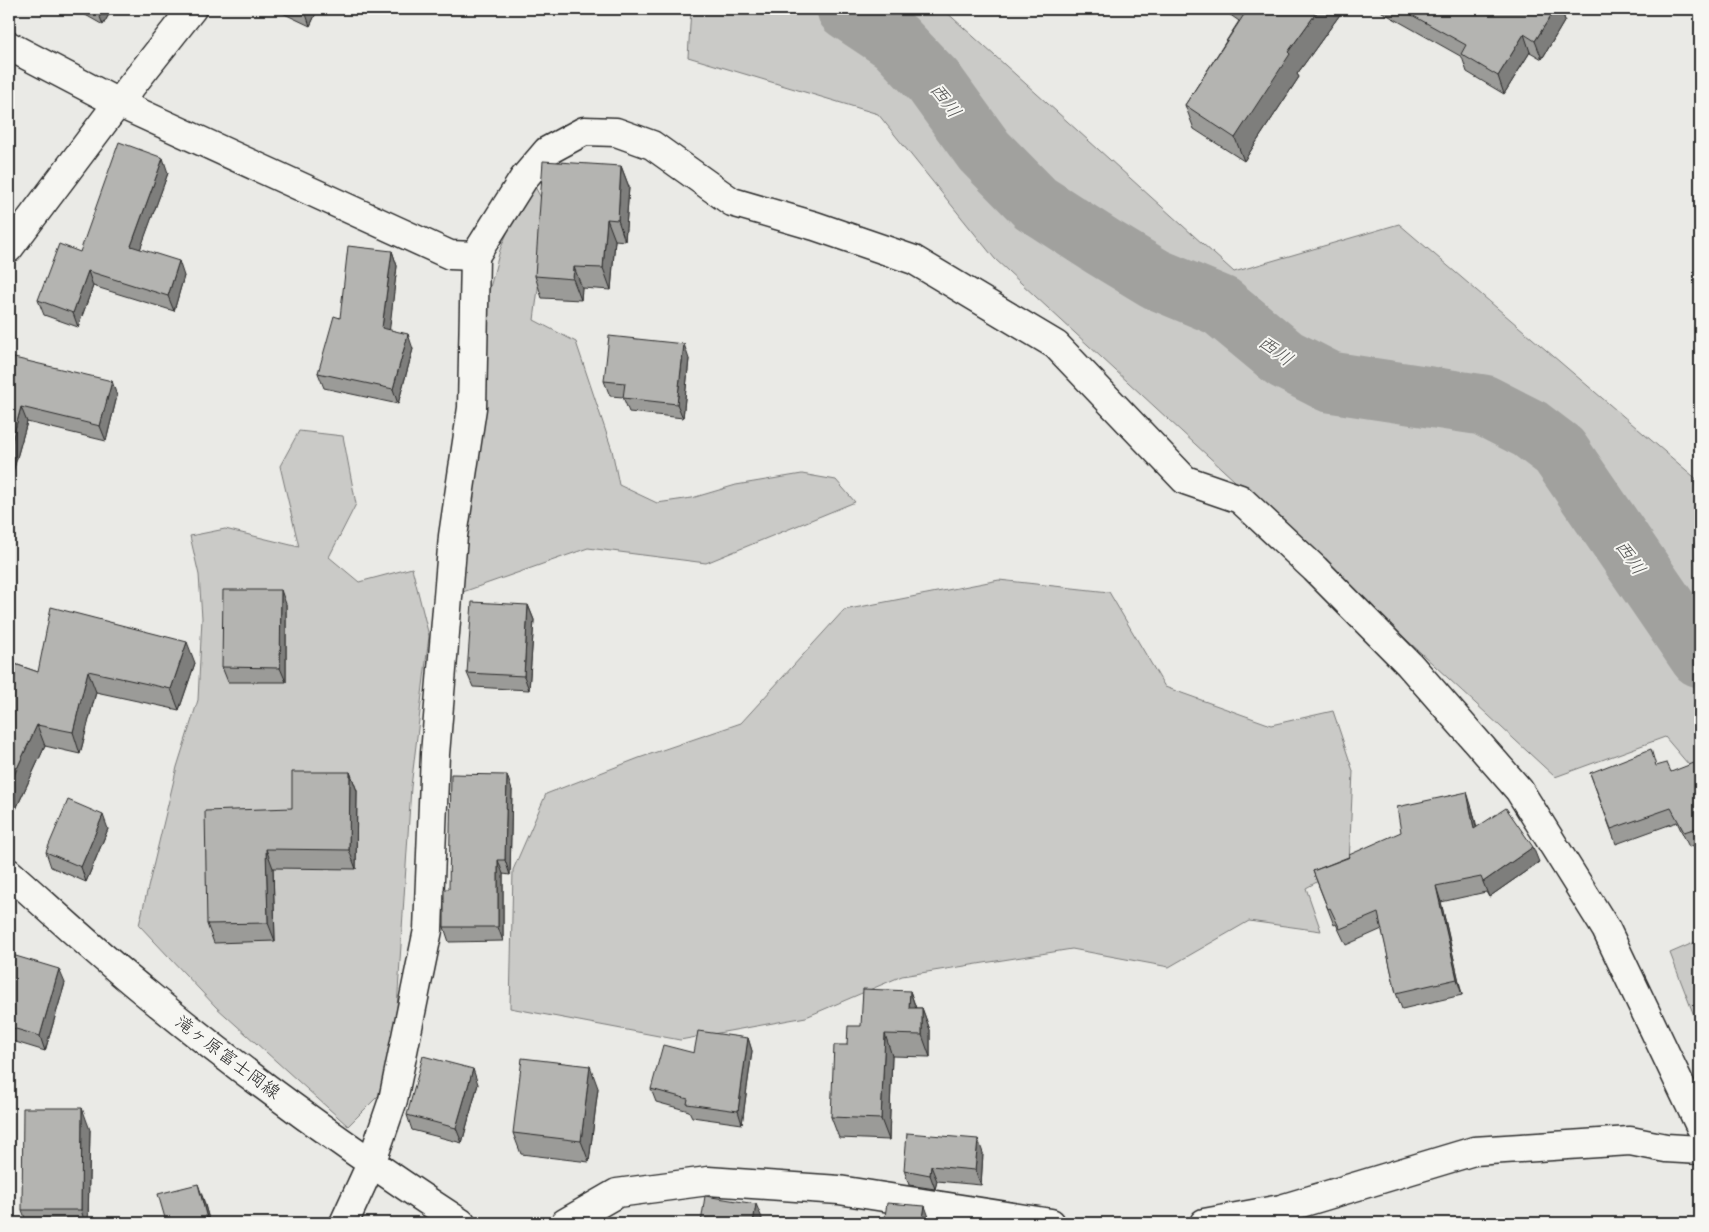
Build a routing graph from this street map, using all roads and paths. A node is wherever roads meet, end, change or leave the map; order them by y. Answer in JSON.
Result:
{"nodes":[{"id":1,"x":192,"y":9,"type":"edge"},
{"id":2,"x":9,"y":46,"type":"edge"},
{"id":3,"x":118,"y":103,"type":"junction"},
{"id":4,"x":9,"y":248,"type":"edge"},
{"id":5,"x":475,"y":256,"type":"junction"},
{"id":6,"x":9,"y":874,"type":"edge"},
{"id":7,"x":1700,"y":1126,"type":"edge"},
{"id":8,"x":1700,"y":1150,"type":"edge"},
{"id":9,"x":371,"y":1164,"type":"junction"},
{"id":10,"x":344,"y":1223,"type":"edge"},
{"id":11,"x":461,"y":1223,"type":"edge"},
{"id":12,"x":565,"y":1223,"type":"edge"},
{"id":13,"x":1051,"y":1223,"type":"edge"},
{"id":14,"x":1204,"y":1223,"type":"edge"}],
"edges":[{"from":1,"to":3,"type":"street"},
{"from":2,"to":3,"type":"street"},
{"from":3,"to":4,"type":"street"},
{"from":3,"to":5,"type":"street"},
{"from":5,"to":7,"type":"street"},
{"from":5,"to":9,"type":"street"},
{"from":6,"to":9,"type":"street","name":"滝ヶ原富士岡線"},
{"from":8,"to":14,"type":"street"},
{"from":9,"to":10,"type":"street"},
{"from":9,"to":11,"type":"street","name":"滝ヶ原富士岡線"},
{"from":12,"to":13,"type":"street"}]}
